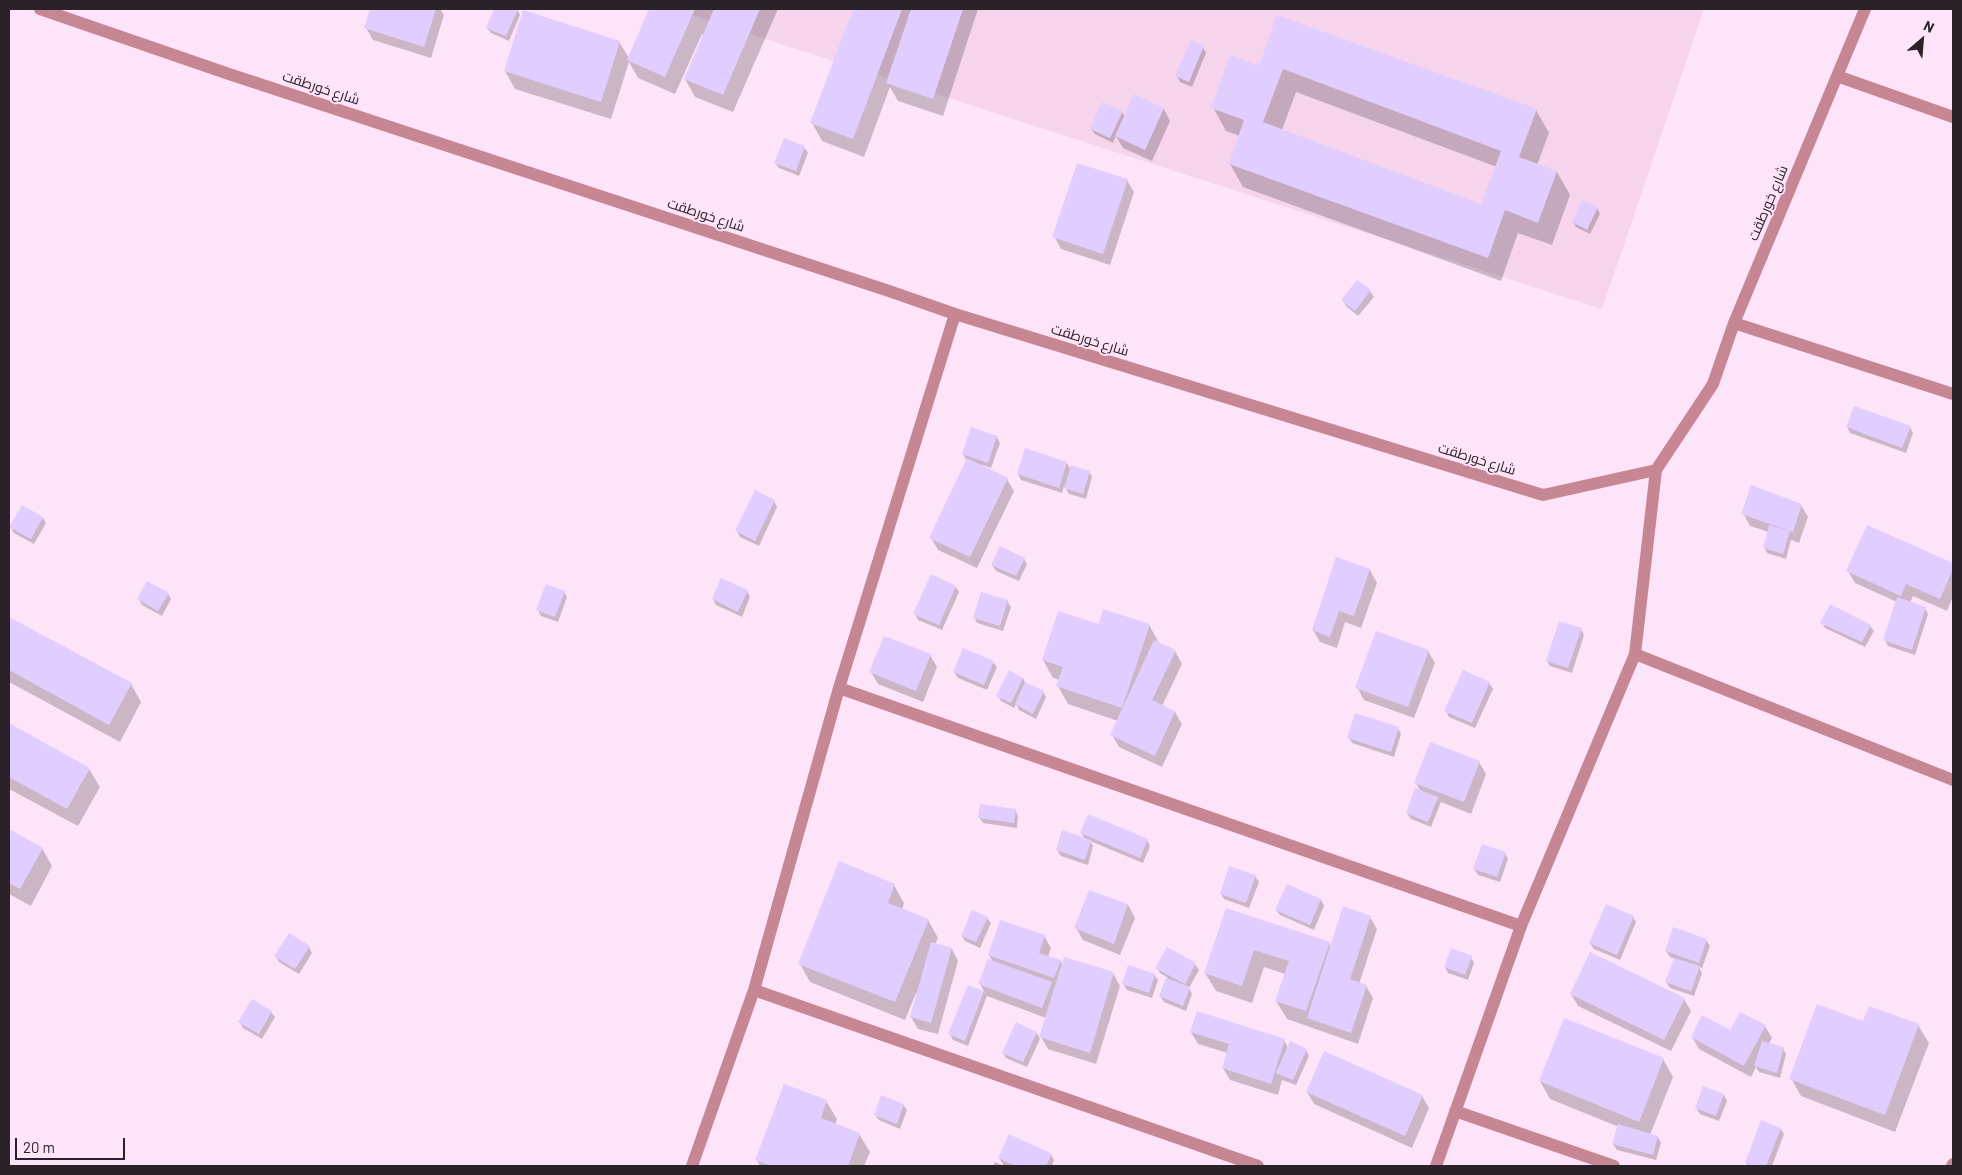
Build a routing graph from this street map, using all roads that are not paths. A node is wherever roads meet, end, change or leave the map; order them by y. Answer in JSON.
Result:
{"nodes":[{"id":1,"x":40,"y":9,"type":"edge"},
{"id":2,"x":1865,"y":9,"type":"edge"},
{"id":3,"x":1837,"y":76,"type":"junction"},
{"id":4,"x":1953,"y":117,"type":"edge"},
{"id":5,"x":955,"y":314,"type":"junction"},
{"id":6,"x":1734,"y":323,"type":"junction"},
{"id":7,"x":1953,"y":394,"type":"edge"},
{"id":8,"x":1656,"y":470,"type":"junction"},
{"id":9,"x":1635,"y":654,"type":"junction"},
{"id":10,"x":839,"y":688,"type":"junction"},
{"id":11,"x":1953,"y":780,"type":"edge"},
{"id":12,"x":1521,"y":926,"type":"junction"},
{"id":13,"x":754,"y":990,"type":"junction"},
{"id":14,"x":1456,"y":1111,"type":"junction"},
{"id":15,"x":692,"y":1166,"type":"edge"},
{"id":16,"x":1258,"y":1166,"type":"edge"},
{"id":17,"x":1436,"y":1166,"type":"edge"},
{"id":18,"x":1614,"y":1166,"type":"edge"}],
"edges":[{"from":1,"to":5,"type":"street","name":"شارع خورطقت"},
{"from":2,"to":3,"type":"street","name":"شارع خورطقت"},
{"from":3,"to":4,"type":"street"},
{"from":3,"to":6,"type":"street","name":"شارع خورطقت"},
{"from":5,"to":8,"type":"street","name":"شارع خورطقت"},
{"from":5,"to":10,"type":"street"},
{"from":6,"to":7,"type":"street"},
{"from":6,"to":8,"type":"street","name":"شارع خورطقت"},
{"from":8,"to":9,"type":"street"},
{"from":9,"to":11,"type":"street"},
{"from":9,"to":12,"type":"street"},
{"from":10,"to":12,"type":"street"},
{"from":10,"to":13,"type":"street"},
{"from":12,"to":14,"type":"street"},
{"from":13,"to":15,"type":"street"},
{"from":13,"to":16,"type":"street"},
{"from":14,"to":17,"type":"street"},
{"from":14,"to":18,"type":"street"}]}
